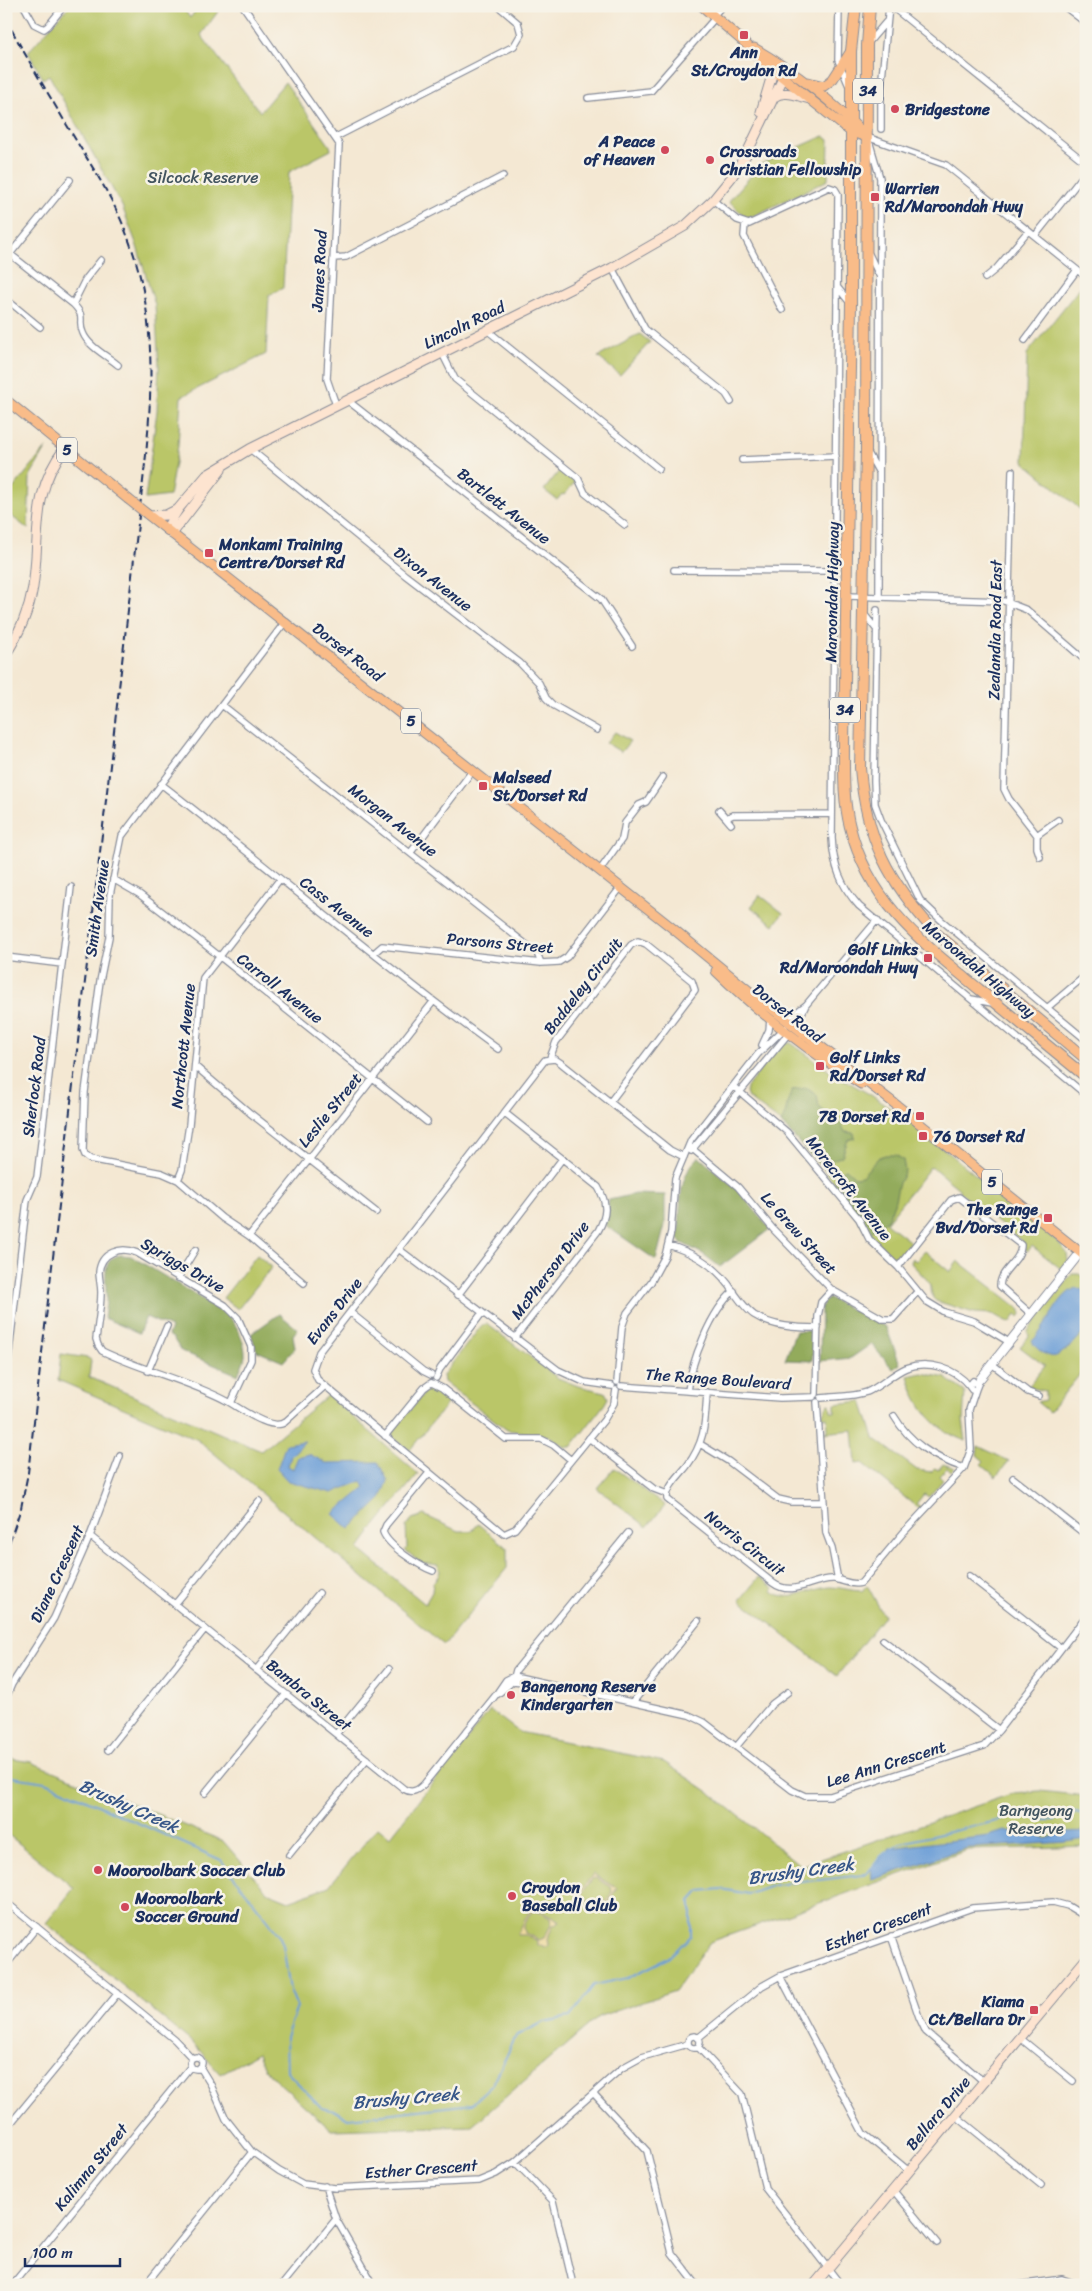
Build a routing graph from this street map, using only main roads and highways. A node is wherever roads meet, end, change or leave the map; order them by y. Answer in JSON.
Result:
{"nodes":[{"id":1,"x":702,"y":6,"type":"edge"},
{"id":2,"x":856,"y":6,"type":"edge"},
{"id":3,"x":870,"y":6,"type":"edge"},
{"id":4,"x":745,"y":43,"type":"junction"},
{"id":5,"x":851,"y":52,"type":"junction"},
{"id":6,"x":769,"y":66,"type":"junction"},
{"id":7,"x":785,"y":73,"type":"junction"},
{"id":8,"x":799,"y":78,"type":"junction"},
{"id":9,"x":772,"y":98,"type":"junction"},
{"id":10,"x":810,"y":99,"type":"junction"},
{"id":11,"x":851,"y":121,"type":"junction"},
{"id":12,"x":851,"y":132,"type":"junction"},
{"id":13,"x":867,"y":137,"type":"junction"},
{"id":14,"x":754,"y":138,"type":"junction"},
{"id":15,"x":6,"y":400,"type":"edge"},
{"id":16,"x":65,"y":448,"type":"junction"},
{"id":17,"x":222,"y":468,"type":"junction"},
{"id":18,"x":179,"y":508,"type":"junction"},
{"id":19,"x":148,"y":515,"type":"junction"},
{"id":20,"x":169,"y":531,"type":"junction"},
{"id":21,"x":6,"y":654,"type":"edge"},
{"id":22,"x":671,"y":927,"type":"junction"},
{"id":23,"x":791,"y":1028,"type":"junction"},
{"id":24,"x":1086,"y":1059,"type":"edge"},
{"id":25,"x":1086,"y":1078,"type":"edge"},
{"id":26,"x":1083,"y":1255,"type":"edge"},
{"id":27,"x":1086,"y":1960,"type":"edge"},
{"id":28,"x":814,"y":2285,"type":"edge"}],
"edges":[{"from":1,"to":4,"type":"main road"},
{"from":2,"to":5,"type":"highway","name":"Maroondah Highway","number":"34"},
{"from":3,"to":13,"type":"highway","name":"Maroondah Highway","number":"34"},
{"from":4,"to":6,"type":"main road"},
{"from":4,"to":7,"type":"main road"},
{"from":5,"to":8,"type":"main road"},
{"from":5,"to":11,"type":"highway","name":"Maroondah Highway","number":"34"},
{"from":6,"to":7,"type":"main road"},
{"from":6,"to":14,"type":"main road","name":"Lincoln Road"},
{"from":7,"to":8,"type":"main road"},
{"from":7,"to":9,"type":"main road","name":"Lincoln Road"},
{"from":7,"to":10,"type":"main road"},
{"from":8,"to":11,"type":"main road"},
{"from":9,"to":10,"type":"main road"},
{"from":9,"to":14,"type":"main road","name":"Lincoln Road"},
{"from":10,"to":12,"type":"main road"},
{"from":11,"to":12,"type":"highway","name":"Maroondah Highway","number":"34"},
{"from":11,"to":13,"type":"main road"},
{"from":12,"to":13,"type":"main road"},
{"from":12,"to":25,"type":"highway","name":"Maroondah Highway","number":"34"},
{"from":13,"to":24,"type":"highway","name":"Maroondah Highway","number":"34"},
{"from":14,"to":17,"type":"main road","name":"Lincoln Road"},
{"from":15,"to":16,"type":"main road","name":"Dorset Road","number":"5"},
{"from":16,"to":19,"type":"main road","name":"Dorset Road","number":"5","bridge":true},
{"from":16,"to":21,"type":"main road"},
{"from":17,"to":18,"type":"main road","name":"Lincoln Road"},
{"from":17,"to":20,"type":"main road","name":"Lincoln Road"},
{"from":18,"to":19,"type":"main road"},
{"from":18,"to":20,"type":"main road","name":"Lincoln Road"},
{"from":19,"to":20,"type":"main road","name":"Dorset Road","number":"5"},
{"from":20,"to":22,"type":"main road","name":"Dorset Road","number":"5"},
{"from":22,"to":23,"type":"main road","name":"Dorset Road","number":"5"},
{"from":22,"to":23,"type":"main road","name":"Dorset Road","number":"5"},
{"from":23,"to":26,"type":"main road","name":"Dorset Road","number":"5"},
{"from":27,"to":28,"type":"main road","name":"Bellara Drive"}]}
